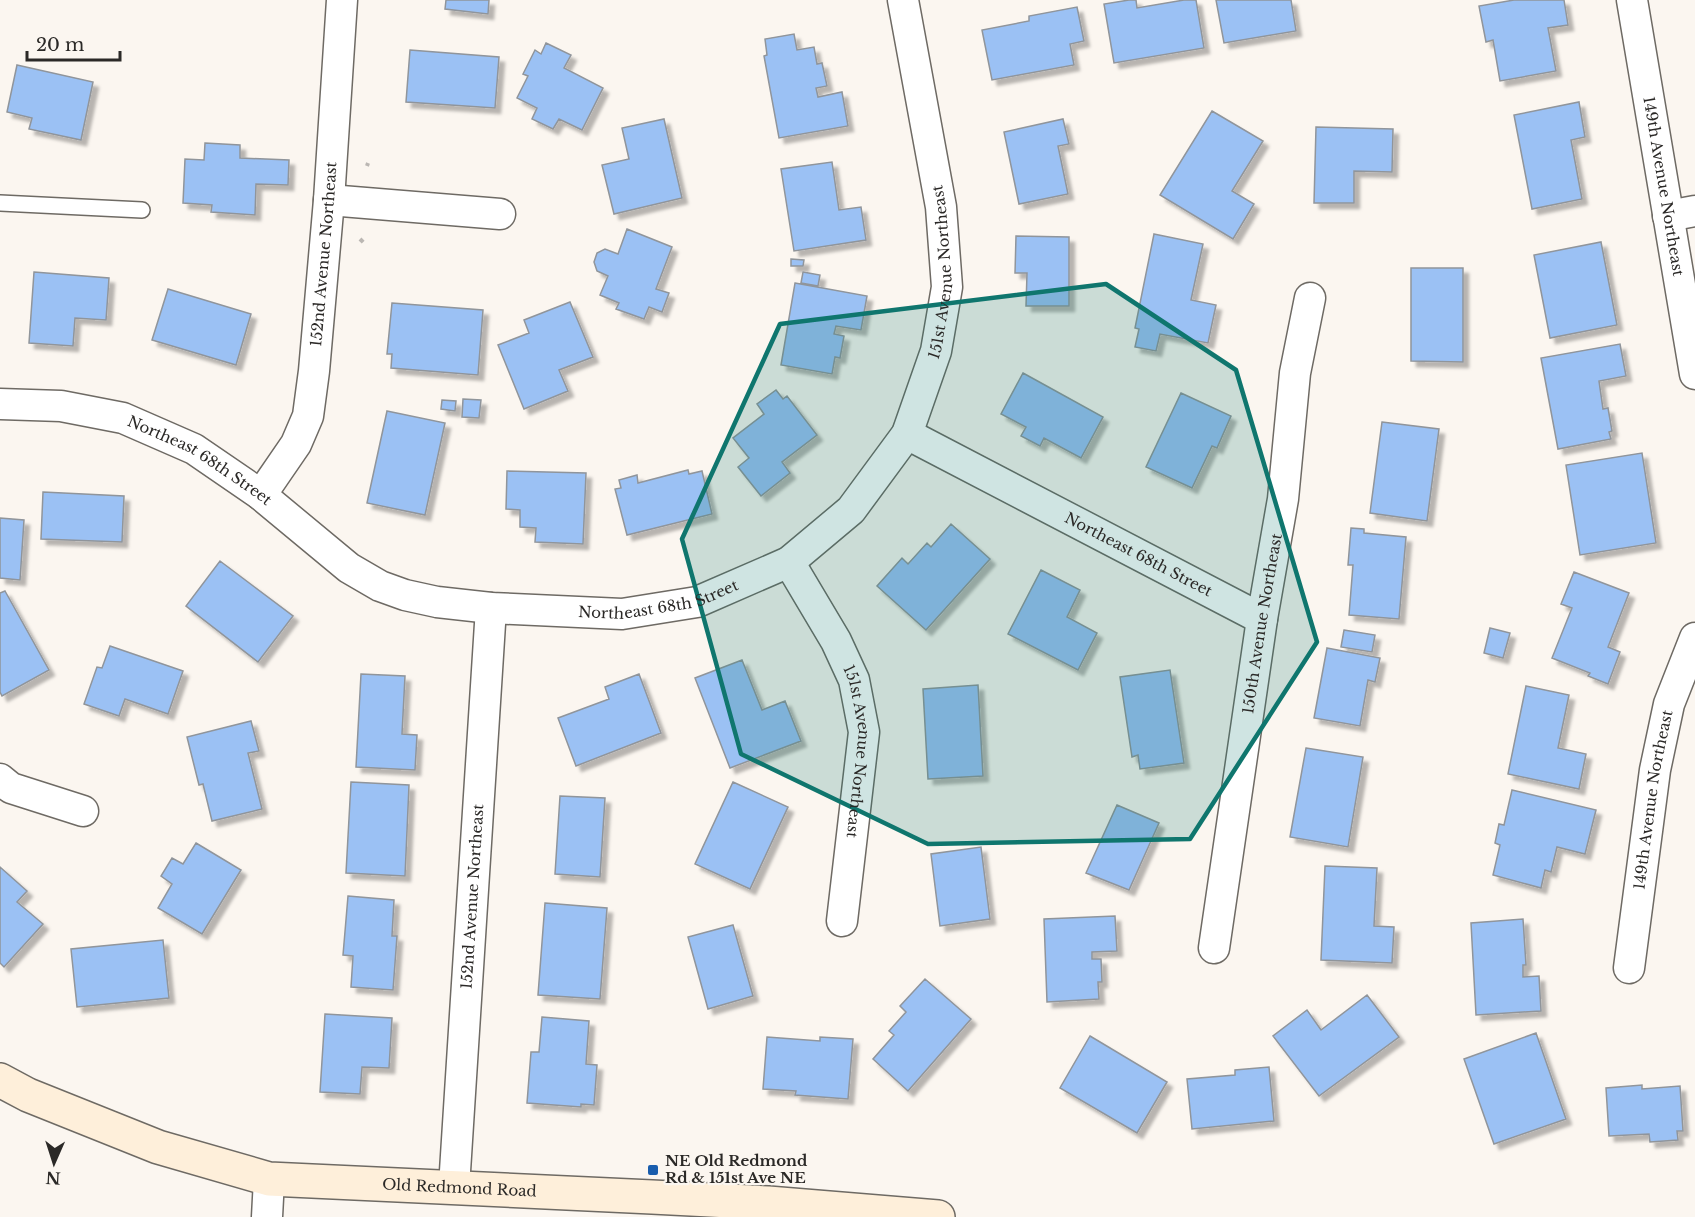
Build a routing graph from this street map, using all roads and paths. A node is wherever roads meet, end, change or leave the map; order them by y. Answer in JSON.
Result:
{"nodes":[{"id":1,"x":342,"y":0,"type":"edge"},
{"id":2,"x":903,"y":0,"type":"edge"},
{"id":3,"x":1632,"y":0,"type":"edge"},
{"id":4,"x":329,"y":200,"type":"junction"},
{"id":5,"x":0,"y":203,"type":"edge"},
{"id":6,"x":142,"y":210,"type":"dead end"},
{"id":7,"x":1682,"y":213,"type":"edge"},
{"id":8,"x":500,"y":214,"type":"dead end"},
{"id":9,"x":1310,"y":298,"type":"dead end"},
{"id":10,"x":1695,"y":374,"type":"edge"},
{"id":11,"x":0,"y":404,"type":"edge"},
{"id":12,"x":907,"y":434,"type":"junction"},
{"id":13,"x":261,"y":495,"type":"junction"},
{"id":14,"x":789,"y":562,"type":"junction"},
{"id":15,"x":491,"y":608,"type":"junction"},
{"id":16,"x":1262,"y":620,"type":"junction"},
{"id":17,"x":1695,"y":638,"type":"edge"},
{"id":18,"x":0,"y":779,"type":"edge"},
{"id":19,"x":83,"y":811,"type":"dead end"},
{"id":20,"x":842,"y":921,"type":"dead end"},
{"id":21,"x":1214,"y":948,"type":"dead end"},
{"id":22,"x":1629,"y":968,"type":"dead end"},
{"id":23,"x":0,"y":1080,"type":"edge"},
{"id":24,"x":269,"y":1179,"type":"junction"},
{"id":25,"x":454,"y":1187,"type":"junction"},
{"id":26,"x":721,"y":1209,"type":"edge"},
{"id":27,"x":267,"y":1217,"type":"edge"},
{"id":28,"x":938,"y":1217,"type":"edge"}],
"edges":[{"from":1,"to":4,"type":"street","name":"152nd Avenue Northeast"},
{"from":2,"to":12,"type":"street","name":"151st Avenue Northeast"},
{"from":3,"to":7,"type":"street","name":"149th Avenue Northeast"},
{"from":4,"to":8,"type":"street"},
{"from":4,"to":13,"type":"street","name":"152nd Avenue Northeast"},
{"from":5,"to":6,"type":"lane"},
{"from":7,"to":10,"type":"street","name":"149th Avenue Northeast"},
{"from":9,"to":16,"type":"street","name":"150th Avenue Northeast"},
{"from":11,"to":13,"type":"street","name":"Northeast 68th Street"},
{"from":12,"to":14,"type":"street","name":"Northeast 68th Street"},
{"from":12,"to":16,"type":"street","name":"Northeast 68th Street"},
{"from":13,"to":15,"type":"street","name":"Northeast 68th Street"},
{"from":14,"to":15,"type":"street","name":"Northeast 68th Street"},
{"from":14,"to":20,"type":"street","name":"151st Avenue Northeast"},
{"from":15,"to":25,"type":"street","name":"152nd Avenue Northeast"},
{"from":16,"to":21,"type":"street","name":"150th Avenue Northeast"},
{"from":17,"to":22,"type":"street","name":"149th Avenue Northeast"},
{"from":18,"to":19,"type":"street"},
{"from":23,"to":24,"type":"main road","name":"Old Redmond Road"},
{"from":24,"to":25,"type":"main road","name":"Old Redmond Road"},
{"from":24,"to":27,"type":"street"},
{"from":25,"to":26,"type":"main road","name":"Old Redmond Road"},
{"from":26,"to":28,"type":"main road","name":"Old Redmond Road"}]}
